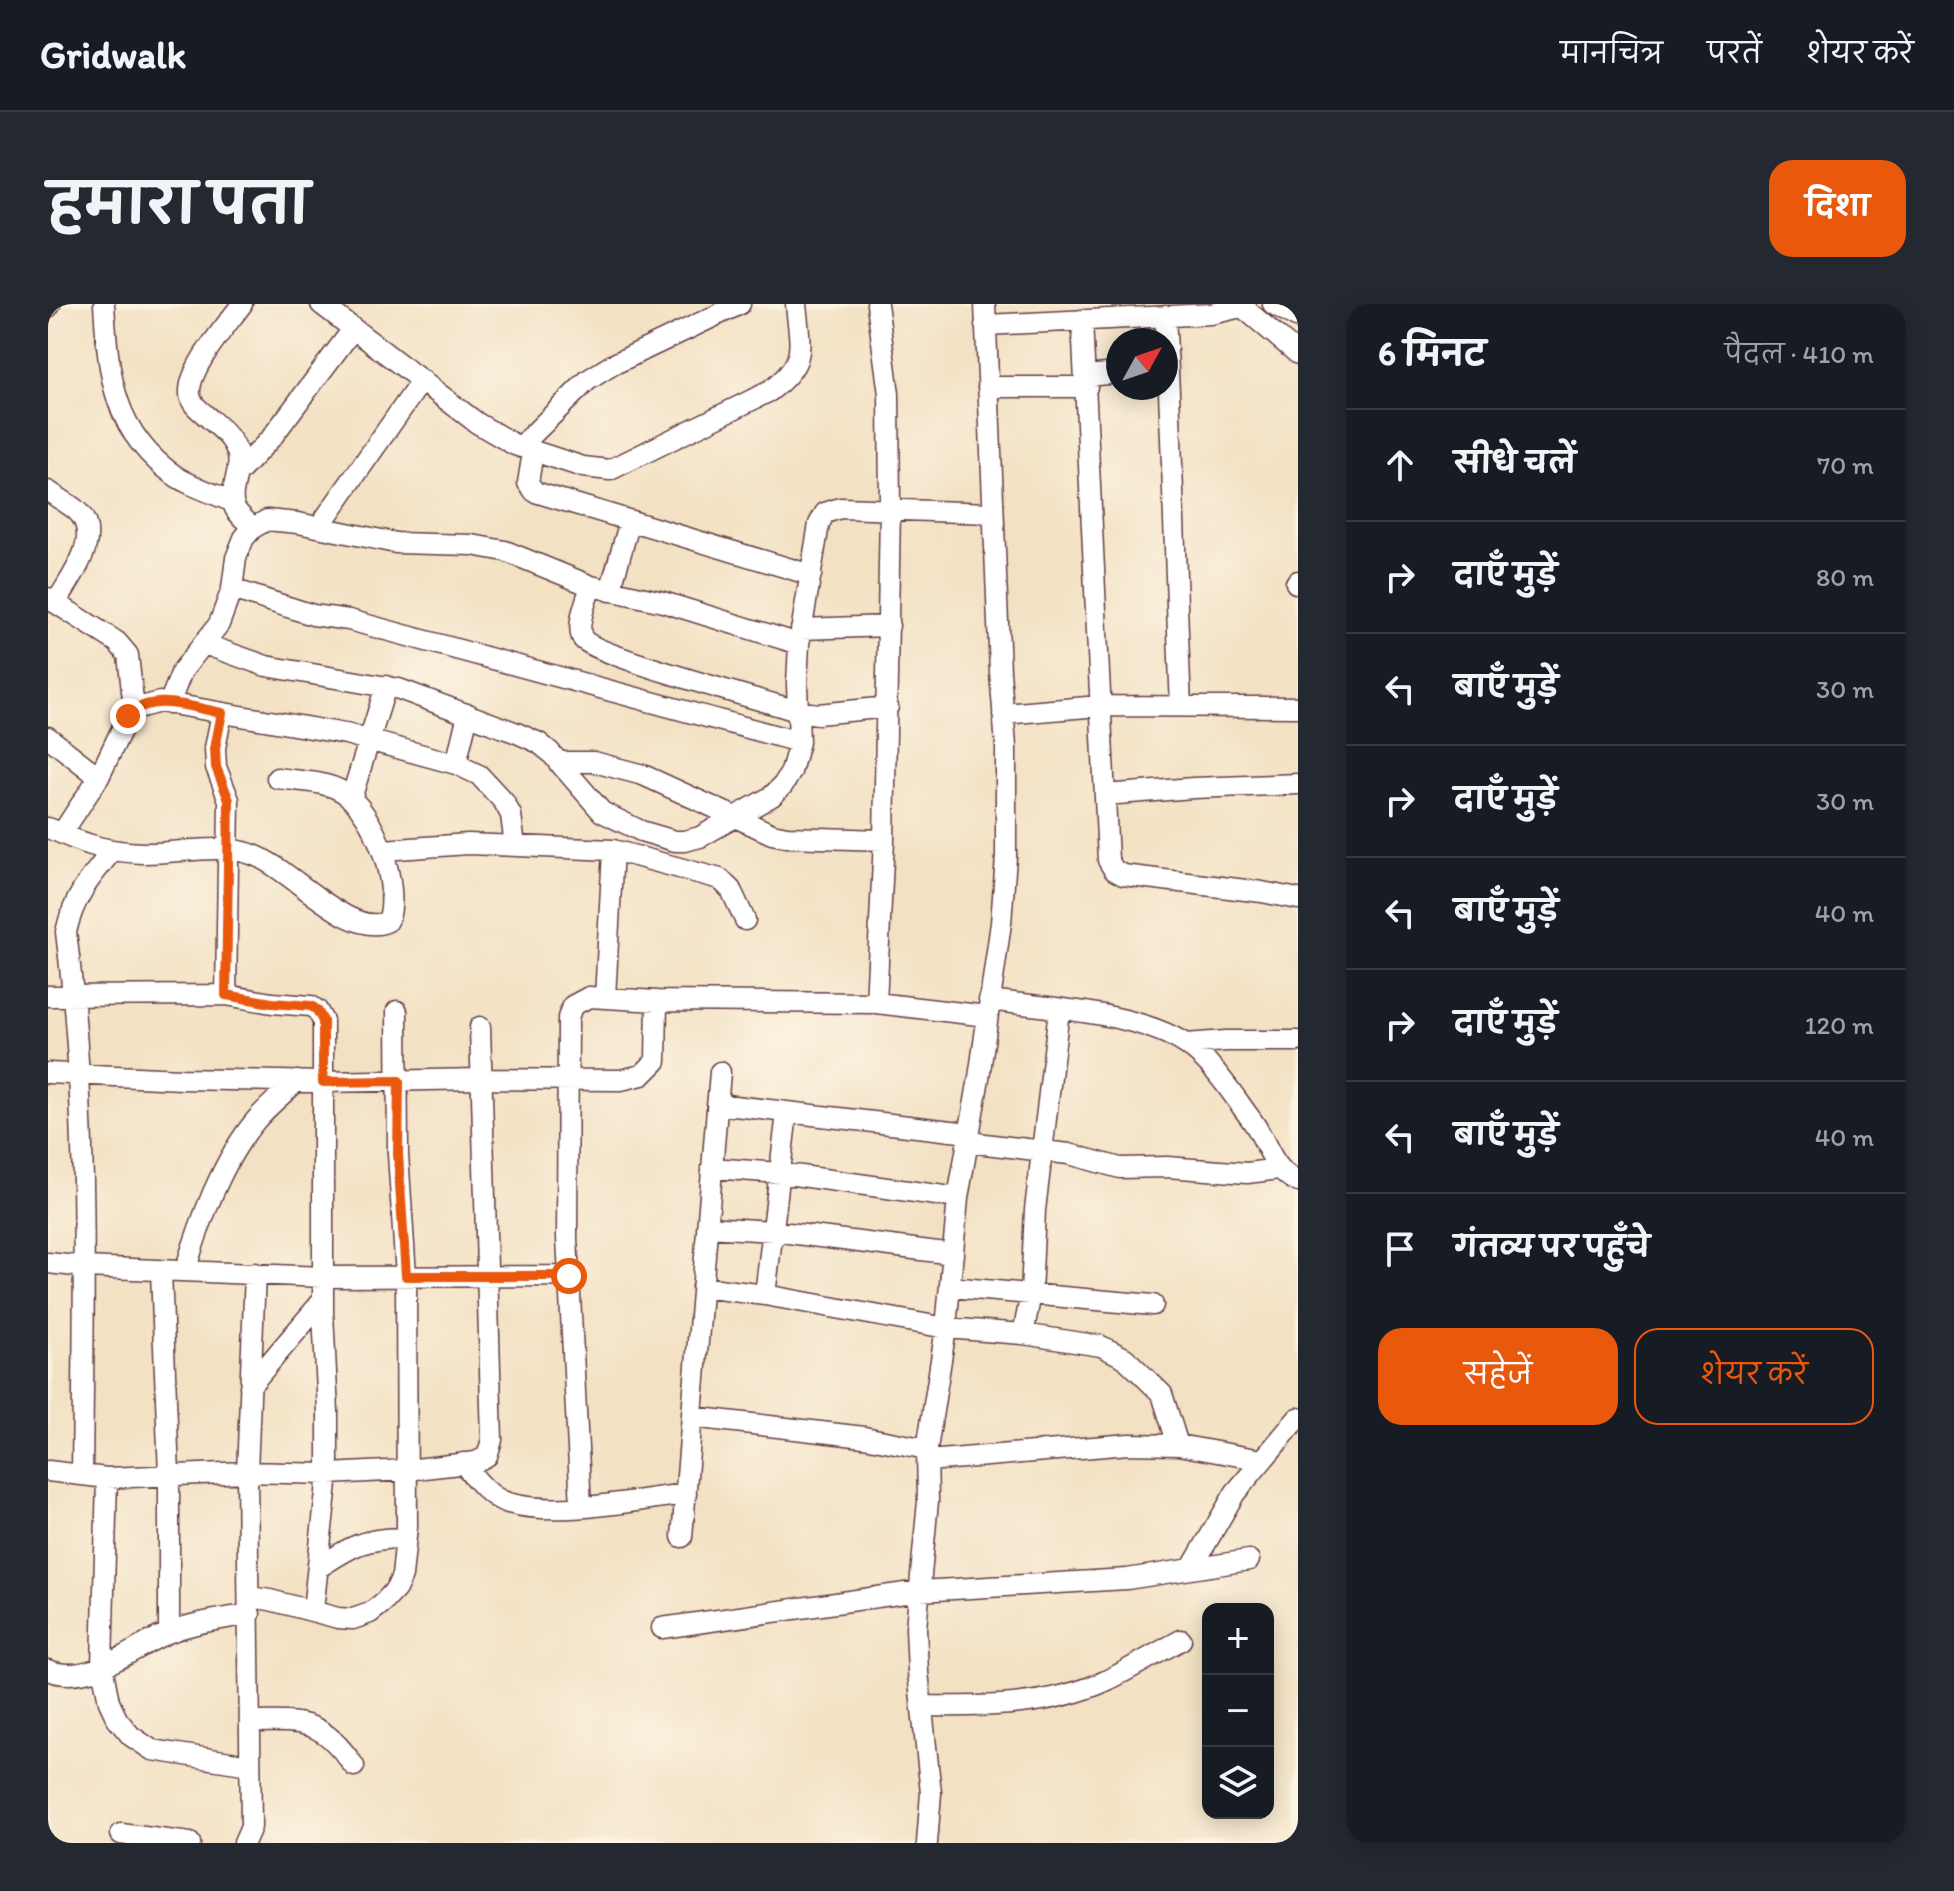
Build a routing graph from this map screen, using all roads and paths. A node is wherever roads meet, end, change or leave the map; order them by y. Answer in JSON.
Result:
{"nodes":[{"id":1,"x":104,"y":304,"type":"edge"},
{"id":2,"x":242,"y":304,"type":"edge"},
{"id":3,"x":321,"y":304,"type":"edge"},
{"id":4,"x":740,"y":304,"type":"edge"},
{"id":5,"x":796,"y":304,"type":"edge"},
{"id":6,"x":877,"y":304,"type":"edge"},
{"id":7,"x":985,"y":304,"type":"edge"},
{"id":8,"x":1273,"y":304,"type":"edge"},
{"id":9,"x":1240,"y":305,"type":"edge"},
{"id":10,"x":1165,"y":316,"type":"junction"},
{"id":11,"x":1298,"y":318,"type":"edge"},
{"id":12,"x":1082,"y":320,"type":"junction"},
{"id":13,"x":985,"y":325,"type":"junction"},
{"id":14,"x":1165,"y":328,"type":"edge"},
{"id":15,"x":353,"y":329,"type":"junction"},
{"id":16,"x":1298,"y":354,"type":"edge"},
{"id":17,"x":1106,"y":376,"type":"edge"},
{"id":18,"x":422,"y":380,"type":"junction"},
{"id":19,"x":1086,"y":382,"type":"junction"},
{"id":20,"x":988,"y":387,"type":"junction"},
{"id":21,"x":1168,"y":400,"type":"edge"},
{"id":22,"x":526,"y":450,"type":"junction"},
{"id":23,"x":240,"y":471,"type":"junction"},
{"id":24,"x":48,"y":491,"type":"edge"},
{"id":25,"x":233,"y":502,"type":"junction"},
{"id":26,"x":890,"y":510,"type":"junction"},
{"id":27,"x":993,"y":513,"type":"junction"},
{"id":28,"x":630,"y":521,"type":"junction"},
{"id":29,"x":319,"y":527,"type":"junction"},
{"id":30,"x":253,"y":528,"type":"junction"},
{"id":31,"x":811,"y":575,"type":"junction"},
{"id":32,"x":600,"y":588,"type":"junction"},
{"id":33,"x":232,"y":589,"type":"junction"},
{"id":34,"x":52,"y":600,"type":"edge"},
{"id":35,"x":889,"y":626,"type":"junction"},
{"id":36,"x":800,"y":636,"type":"junction"},
{"id":37,"x":204,"y":644,"type":"junction"},
{"id":38,"x":386,"y":686,"type":"junction"},
{"id":39,"x":169,"y":704,"type":"junction"},
{"id":40,"x":1099,"y":706,"type":"junction"},
{"id":41,"x":1181,"y":706,"type":"junction"},
{"id":42,"x":888,"y":707,"type":"junction"},
{"id":43,"x":1298,"y":707,"type":"edge"},
{"id":44,"x":134,"y":709,"type":"junction"},
{"id":45,"x":798,"y":711,"type":"junction"},
{"id":46,"x":222,"y":713,"type":"junction"},
{"id":47,"x":468,"y":714,"type":"junction"},
{"id":48,"x":1003,"y":714,"type":"junction"},
{"id":49,"x":48,"y":737,"type":"edge"},
{"id":50,"x":369,"y":742,"type":"junction"},
{"id":51,"x":799,"y":742,"type":"junction"},
{"id":52,"x":558,"y":762,"type":"junction"},
{"id":53,"x":456,"y":764,"type":"junction"},
{"id":54,"x":99,"y":777,"type":"junction"},
{"id":55,"x":277,"y":778,"type":"dead end"},
{"id":56,"x":1298,"y":784,"type":"edge"},
{"id":57,"x":1105,"y":795,"type":"junction"},
{"id":58,"x":351,"y":799,"type":"junction"},
{"id":59,"x":736,"y":818,"type":"junction"},
{"id":60,"x":55,"y":831,"type":"edge"},
{"id":61,"x":884,"y":840,"type":"junction"},
{"id":62,"x":515,"y":846,"type":"junction"},
{"id":63,"x":113,"y":850,"type":"junction"},
{"id":64,"x":229,"y":850,"type":"junction"},
{"id":65,"x":383,"y":850,"type":"junction"},
{"id":66,"x":613,"y":850,"type":"junction"},
{"id":67,"x":1298,"y":899,"type":"edge"},
{"id":68,"x":745,"y":920,"type":"dead end"},
{"id":69,"x":226,"y":995,"type":"junction"},
{"id":70,"x":48,"y":996,"type":"edge"},
{"id":71,"x":74,"y":997,"type":"junction"},
{"id":72,"x":605,"y":998,"type":"junction"},
{"id":73,"x":657,"y":1001,"type":"junction"},
{"id":74,"x":876,"y":1003,"type":"junction"},
{"id":75,"x":988,"y":1008,"type":"junction"},
{"id":76,"x":1059,"y":1010,"type":"junction"},
{"id":77,"x":397,"y":1011,"type":"dead end"},
{"id":78,"x":480,"y":1027,"type":"dead end"},
{"id":79,"x":1298,"y":1041,"type":"edge"},
{"id":80,"x":1185,"y":1044,"type":"junction"},
{"id":81,"x":720,"y":1072,"type":"dead end"},
{"id":82,"x":48,"y":1073,"type":"edge"},
{"id":83,"x":80,"y":1073,"type":"junction"},
{"id":84,"x":568,"y":1078,"type":"junction"},
{"id":85,"x":481,"y":1079,"type":"junction"},
{"id":86,"x":297,"y":1081,"type":"junction"},
{"id":87,"x":399,"y":1081,"type":"junction"},
{"id":88,"x":323,"y":1082,"type":"junction"},
{"id":89,"x":717,"y":1104,"type":"junction"},
{"id":90,"x":787,"y":1113,"type":"junction"},
{"id":91,"x":969,"y":1138,"type":"junction"},
{"id":92,"x":1041,"y":1150,"type":"junction"},
{"id":93,"x":712,"y":1168,"type":"junction"},
{"id":94,"x":1279,"y":1169,"type":"junction"},
{"id":95,"x":780,"y":1173,"type":"junction"},
{"id":96,"x":1298,"y":1182,"type":"edge"},
{"id":97,"x":958,"y":1198,"type":"junction"},
{"id":98,"x":707,"y":1227,"type":"junction"},
{"id":99,"x":773,"y":1231,"type":"junction"},
{"id":100,"x":953,"y":1254,"type":"junction"},
{"id":101,"x":48,"y":1263,"type":"edge"},
{"id":102,"x":85,"y":1267,"type":"junction"},
{"id":103,"x":161,"y":1271,"type":"junction"},
{"id":104,"x":185,"y":1271,"type":"junction"},
{"id":105,"x":255,"y":1273,"type":"junction"},
{"id":106,"x":406,"y":1276,"type":"junction"},
{"id":107,"x":569,"y":1276,"type":"junction"},
{"id":108,"x":323,"y":1277,"type":"junction"},
{"id":109,"x":488,"y":1277,"type":"junction"},
{"id":110,"x":702,"y":1287,"type":"junction"},
{"id":111,"x":950,"y":1287,"type":"junction"},
{"id":112,"x":1031,"y":1294,"type":"junction"},
{"id":113,"x":765,"y":1295,"type":"junction"},
{"id":114,"x":323,"y":1300,"type":"junction"},
{"id":115,"x":1153,"y":1305,"type":"dead end"},
{"id":116,"x":946,"y":1328,"type":"junction"},
{"id":117,"x":1023,"y":1334,"type":"junction"},
{"id":118,"x":250,"y":1386,"type":"junction"},
{"id":119,"x":692,"y":1417,"type":"junction"},
{"id":120,"x":1298,"y":1418,"type":"edge"},
{"id":121,"x":1178,"y":1445,"type":"junction"},
{"id":122,"x":928,"y":1455,"type":"junction"},
{"id":123,"x":1262,"y":1460,"type":"junction"},
{"id":124,"x":463,"y":1463,"type":"junction"},
{"id":125,"x":407,"y":1470,"type":"junction"},
{"id":126,"x":48,"y":1471,"type":"edge"},
{"id":127,"x":247,"y":1472,"type":"junction"},
{"id":128,"x":82,"y":1474,"type":"junction"},
{"id":129,"x":328,"y":1474,"type":"junction"},
{"id":130,"x":169,"y":1475,"type":"junction"},
{"id":131,"x":107,"y":1478,"type":"junction"},
{"id":132,"x":686,"y":1494,"type":"junction"},
{"id":133,"x":581,"y":1506,"type":"junction"},
{"id":134,"x":682,"y":1537,"type":"dead end"},
{"id":135,"x":406,"y":1538,"type":"junction"},
{"id":136,"x":1249,"y":1560,"type":"dead end"},
{"id":137,"x":318,"y":1568,"type":"junction"},
{"id":138,"x":1191,"y":1569,"type":"junction"},
{"id":139,"x":919,"y":1591,"type":"junction"},
{"id":140,"x":250,"y":1606,"type":"junction"},
{"id":141,"x":313,"y":1610,"type":"junction"},
{"id":142,"x":662,"y":1628,"type":"dead end"},
{"id":143,"x":169,"y":1632,"type":"junction"},
{"id":144,"x":1181,"y":1640,"type":"dead end"},
{"id":145,"x":102,"y":1666,"type":"junction"},
{"id":146,"x":48,"y":1670,"type":"edge"},
{"id":147,"x":922,"y":1706,"type":"junction"},
{"id":148,"x":250,"y":1722,"type":"junction"},
{"id":149,"x":250,"y":1765,"type":"junction"},
{"id":150,"x":354,"y":1766,"type":"dead end"},
{"id":151,"x":121,"y":1834,"type":"dead end"},
{"id":152,"x":190,"y":1843,"type":"edge"},
{"id":153,"x":244,"y":1843,"type":"edge"},
{"id":154,"x":927,"y":1843,"type":"edge"}],
"edges":[{"from":1,"to":25,"type":"street"},
{"from":2,"to":23,"type":"street"},
{"from":3,"to":15,"type":"street"},
{"from":4,"to":22,"type":"street"},
{"from":5,"to":22,"type":"street"},
{"from":6,"to":26,"type":"street"},
{"from":7,"to":13,"type":"street"},
{"from":8,"to":11,"type":"street"},
{"from":9,"to":10,"type":"street"},
{"from":9,"to":16,"type":"street"},
{"from":10,"to":12,"type":"street"},
{"from":10,"to":14,"type":"street"},
{"from":12,"to":13,"type":"street"},
{"from":12,"to":19,"type":"street"},
{"from":13,"to":20,"type":"street"},
{"from":15,"to":18,"type":"street"},
{"from":15,"to":23,"type":"street"},
{"from":17,"to":19,"type":"street"},
{"from":18,"to":22,"type":"street"},
{"from":18,"to":29,"type":"street"},
{"from":19,"to":20,"type":"street"},
{"from":19,"to":40,"type":"street"},
{"from":20,"to":27,"type":"street"},
{"from":21,"to":41,"type":"street"},
{"from":22,"to":28,"type":"street"},
{"from":23,"to":25,"type":"street"},
{"from":24,"to":34,"type":"street"},
{"from":25,"to":30,"type":"street"},
{"from":26,"to":27,"type":"street"},
{"from":26,"to":31,"type":"street"},
{"from":26,"to":35,"type":"street"},
{"from":27,"to":48,"type":"street"},
{"from":28,"to":31,"type":"street"},
{"from":28,"to":32,"type":"street"},
{"from":29,"to":30,"type":"street"},
{"from":29,"to":32,"type":"street"},
{"from":30,"to":33,"type":"street"},
{"from":31,"to":36,"type":"street"},
{"from":32,"to":36,"type":"street"},
{"from":32,"to":45,"type":"street"},
{"from":33,"to":37,"type":"street"},
{"from":33,"to":51,"type":"street"},
{"from":34,"to":44,"type":"street"},
{"from":35,"to":36,"type":"street"},
{"from":35,"to":42,"type":"street"},
{"from":36,"to":45,"type":"street"},
{"from":37,"to":38,"type":"street"},
{"from":37,"to":39,"type":"street"},
{"from":38,"to":47,"type":"street"},
{"from":38,"to":50,"type":"street"},
{"from":39,"to":44,"type":"street"},
{"from":39,"to":46,"type":"street"},
{"from":40,"to":41,"type":"street"},
{"from":40,"to":48,"type":"street"},
{"from":40,"to":57,"type":"street"},
{"from":41,"to":43,"type":"street"},
{"from":42,"to":45,"type":"street"},
{"from":42,"to":61,"type":"street"},
{"from":44,"to":54,"type":"street"},
{"from":45,"to":51,"type":"street"},
{"from":46,"to":50,"type":"street"},
{"from":46,"to":64,"type":"street"},
{"from":47,"to":52,"type":"street"},
{"from":47,"to":53,"type":"street"},
{"from":48,"to":75,"type":"street"},
{"from":49,"to":54,"type":"street"},
{"from":50,"to":53,"type":"street"},
{"from":50,"to":58,"type":"street"},
{"from":51,"to":59,"type":"street"},
{"from":52,"to":59,"type":"street"},
{"from":52,"to":59,"type":"street"},
{"from":53,"to":62,"type":"street"},
{"from":54,"to":60,"type":"street"},
{"from":55,"to":58,"type":"street"},
{"from":56,"to":57,"type":"street"},
{"from":57,"to":67,"type":"street"},
{"from":58,"to":65,"type":"street"},
{"from":59,"to":61,"type":"street"},
{"from":60,"to":63,"type":"street"},
{"from":61,"to":74,"type":"street"},
{"from":62,"to":65,"type":"street"},
{"from":62,"to":66,"type":"street"},
{"from":63,"to":64,"type":"street"},
{"from":63,"to":71,"type":"street"},
{"from":64,"to":65,"type":"street"},
{"from":64,"to":69,"type":"street"},
{"from":66,"to":68,"type":"street"},
{"from":66,"to":72,"type":"street"},
{"from":69,"to":71,"type":"street"},
{"from":69,"to":88,"type":"street"},
{"from":70,"to":71,"type":"street"},
{"from":71,"to":83,"type":"street"},
{"from":72,"to":73,"type":"street"},
{"from":72,"to":84,"type":"street"},
{"from":73,"to":74,"type":"street"},
{"from":73,"to":84,"type":"street"},
{"from":74,"to":75,"type":"street"},
{"from":75,"to":76,"type":"street"},
{"from":75,"to":91,"type":"street"},
{"from":76,"to":80,"type":"street"},
{"from":76,"to":92,"type":"street"},
{"from":77,"to":87,"type":"street"},
{"from":78,"to":85,"type":"street"},
{"from":79,"to":80,"type":"street"},
{"from":80,"to":94,"type":"street"},
{"from":81,"to":89,"type":"street"},
{"from":82,"to":83,"type":"street"},
{"from":83,"to":86,"type":"street"},
{"from":83,"to":102,"type":"street"},
{"from":84,"to":85,"type":"street"},
{"from":84,"to":107,"type":"street"},
{"from":85,"to":87,"type":"street"},
{"from":85,"to":109,"type":"street"},
{"from":86,"to":88,"type":"street"},
{"from":86,"to":104,"type":"street"},
{"from":87,"to":88,"type":"street"},
{"from":87,"to":106,"type":"street"},
{"from":88,"to":108,"type":"street"},
{"from":89,"to":90,"type":"street"},
{"from":89,"to":93,"type":"street"},
{"from":90,"to":91,"type":"street"},
{"from":90,"to":95,"type":"street"},
{"from":91,"to":92,"type":"street"},
{"from":91,"to":97,"type":"street"},
{"from":92,"to":94,"type":"street"},
{"from":92,"to":112,"type":"street"},
{"from":93,"to":95,"type":"street"},
{"from":93,"to":98,"type":"street"},
{"from":94,"to":96,"type":"street"},
{"from":95,"to":97,"type":"street"},
{"from":95,"to":99,"type":"street"},
{"from":97,"to":100,"type":"street"},
{"from":98,"to":99,"type":"street"},
{"from":98,"to":110,"type":"street"},
{"from":99,"to":100,"type":"street"},
{"from":99,"to":113,"type":"street"},
{"from":100,"to":111,"type":"street"},
{"from":101,"to":102,"type":"street"},
{"from":102,"to":103,"type":"street"},
{"from":102,"to":128,"type":"street"},
{"from":103,"to":104,"type":"street"},
{"from":103,"to":130,"type":"street"},
{"from":104,"to":105,"type":"street"},
{"from":105,"to":108,"type":"street"},
{"from":105,"to":118,"type":"street"},
{"from":106,"to":108,"type":"street"},
{"from":106,"to":109,"type":"street"},
{"from":106,"to":125,"type":"street"},
{"from":107,"to":109,"type":"street"},
{"from":107,"to":133,"type":"street"},
{"from":108,"to":114,"type":"street"},
{"from":109,"to":124,"type":"street"},
{"from":110,"to":113,"type":"street"},
{"from":110,"to":119,"type":"street"},
{"from":111,"to":112,"type":"street"},
{"from":111,"to":116,"type":"street"},
{"from":112,"to":115,"type":"street"},
{"from":112,"to":117,"type":"street"},
{"from":113,"to":116,"type":"street"},
{"from":114,"to":118,"type":"street"},
{"from":114,"to":129,"type":"street"},
{"from":116,"to":117,"type":"street"},
{"from":116,"to":122,"type":"street"},
{"from":117,"to":121,"type":"street"},
{"from":118,"to":127,"type":"street"},
{"from":119,"to":122,"type":"street"},
{"from":119,"to":132,"type":"street"},
{"from":120,"to":123,"type":"street"},
{"from":121,"to":122,"type":"street"},
{"from":121,"to":123,"type":"street"},
{"from":122,"to":139,"type":"street"},
{"from":123,"to":138,"type":"street"},
{"from":124,"to":125,"type":"street"},
{"from":124,"to":133,"type":"street"},
{"from":125,"to":129,"type":"street"},
{"from":125,"to":135,"type":"street"},
{"from":126,"to":128,"type":"street"},
{"from":127,"to":129,"type":"street"},
{"from":127,"to":130,"type":"street"},
{"from":127,"to":140,"type":"street"},
{"from":128,"to":131,"type":"street"},
{"from":129,"to":137,"type":"street"},
{"from":130,"to":131,"type":"street"},
{"from":130,"to":143,"type":"street"},
{"from":131,"to":145,"type":"street"},
{"from":132,"to":133,"type":"street"},
{"from":132,"to":134,"type":"street"},
{"from":135,"to":137,"type":"street"},
{"from":135,"to":141,"type":"street"},
{"from":136,"to":138,"type":"street"},
{"from":137,"to":141,"type":"street"},
{"from":138,"to":139,"type":"street"},
{"from":139,"to":142,"type":"street"},
{"from":139,"to":147,"type":"street"},
{"from":140,"to":141,"type":"street"},
{"from":140,"to":143,"type":"street"},
{"from":140,"to":148,"type":"street"},
{"from":143,"to":145,"type":"street"},
{"from":144,"to":147,"type":"street"},
{"from":145,"to":146,"type":"street"},
{"from":145,"to":149,"type":"street"},
{"from":147,"to":154,"type":"street"},
{"from":148,"to":149,"type":"street"},
{"from":148,"to":150,"type":"street"},
{"from":149,"to":153,"type":"street"},
{"from":151,"to":152,"type":"street"}]}
